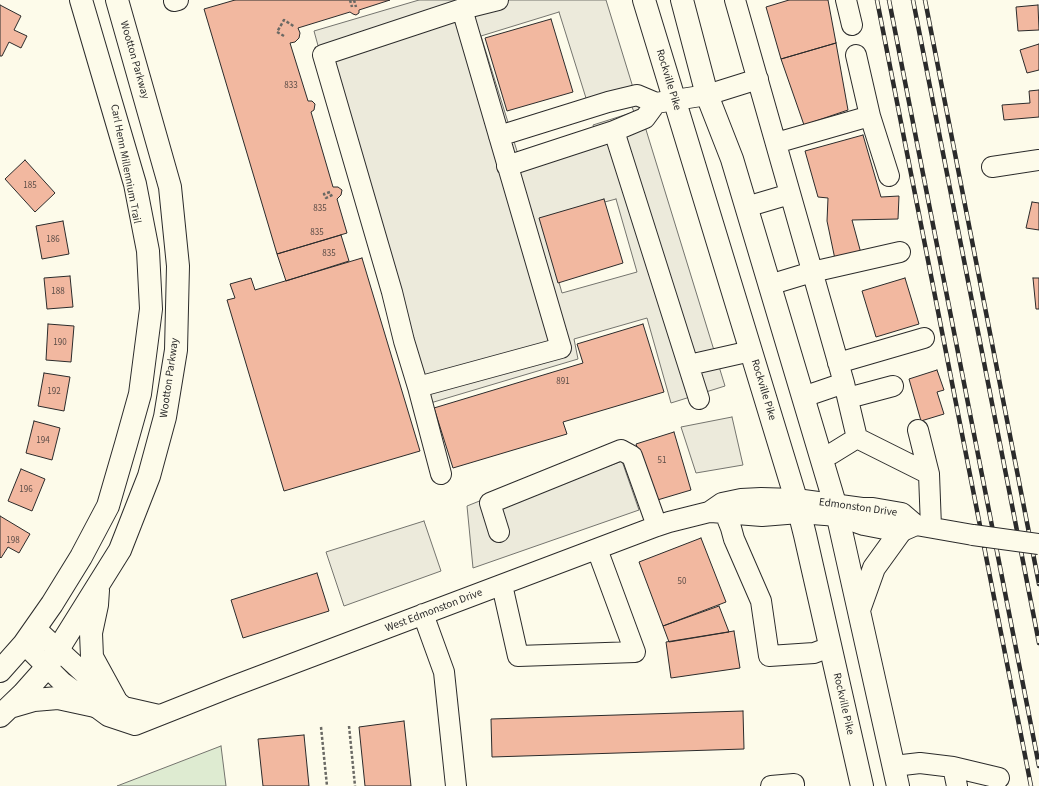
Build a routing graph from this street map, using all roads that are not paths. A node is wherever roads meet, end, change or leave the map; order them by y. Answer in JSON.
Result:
{"nodes":[{"id":1,"x":81,"y":0,"type":"edge"},
{"id":2,"x":117,"y":0,"type":"edge"},
{"id":3,"x":498,"y":0,"type":"edge"},
{"id":4,"x":644,"y":0,"type":"edge"},
{"id":5,"x":682,"y":0,"type":"edge"},
{"id":6,"x":735,"y":0,"type":"edge"},
{"id":7,"x":846,"y":0,"type":"edge"},
{"id":8,"x":462,"y":9,"type":"junction"},
{"id":9,"x":852,"y":25,"type":"dead end"},
{"id":10,"x":856,"y":55,"type":"dead end"},
{"id":11,"x":758,"y":79,"type":"junction"},
{"id":12,"x":707,"y":95,"type":"junction"},
{"id":13,"x":665,"y":102,"type":"junction"},
{"id":14,"x":870,"y":116,"type":"junction"},
{"id":15,"x":614,"y":131,"type":"junction"},
{"id":16,"x":499,"y":136,"type":"junction"},
{"id":17,"x":776,"y":143,"type":"junction"},
{"id":18,"x":1039,"y":160,"type":"edge"},
{"id":19,"x":507,"y":166,"type":"junction"},
{"id":20,"x":992,"y":167,"type":"dead end"},
{"id":21,"x":889,"y":176,"type":"dead end"},
{"id":22,"x":790,"y":194,"type":"junction"},
{"id":23,"x":746,"y":207,"type":"junction"},
{"id":24,"x":900,"y":252,"type":"dead end"},
{"id":25,"x":812,"y":272,"type":"junction"},
{"id":26,"x":769,"y":285,"type":"junction"},
{"id":27,"x":924,"y":338,"type":"dead end"},
{"id":28,"x":751,"y":351,"type":"junction"},
{"id":29,"x":838,"y":363,"type":"junction"},
{"id":30,"x":689,"y":365,"type":"junction"},
{"id":31,"x":893,"y":386,"type":"dead end"},
{"id":32,"x":418,"y":387,"type":"junction"},
{"id":33,"x":846,"y":390,"type":"junction"},
{"id":34,"x":803,"y":397,"type":"junction"},
{"id":35,"x":700,"y":399,"type":"dead end"},
{"id":36,"x":918,"y":430,"type":"dead end"},
{"id":37,"x":857,"y":438,"type":"junction"},
{"id":38,"x":821,"y":457,"type":"junction"},
{"id":39,"x":441,"y":474,"type":"dead end"},
{"id":40,"x":929,"y":474,"type":"junction"},
{"id":41,"x":798,"y":506,"type":"junction"},
{"id":42,"x":836,"y":510,"type":"junction"},
{"id":43,"x":717,"y":512,"type":"junction"},
{"id":44,"x":657,"y":526,"type":"junction"},
{"id":45,"x":915,"y":528,"type":"junction"},
{"id":46,"x":499,"y":532,"type":"dead end"},
{"id":47,"x":1039,"y":544,"type":"edge"},
{"id":48,"x":597,"y":549,"type":"junction"},
{"id":49,"x":98,"y":585,"type":"junction"},
{"id":50,"x":502,"y":585,"type":"junction"},
{"id":51,"x":859,"y":610,"type":"junction"},
{"id":52,"x":423,"y":614,"type":"junction"},
{"id":53,"x":29,"y":636,"type":"junction"},
{"id":54,"x":830,"y":647,"type":"junction"},
{"id":55,"x":52,"y":658,"type":"junction"},
{"id":56,"x":0,"y":672,"type":"edge"},
{"id":57,"x":115,"y":699,"type":"junction"},
{"id":58,"x":94,"y":706,"type":"junction"},
{"id":59,"x":4,"y":711,"type":"edge"},
{"id":60,"x":160,"y":715,"type":"junction"},
{"id":61,"x":953,"y":767,"type":"junction"},
{"id":62,"x":896,"y":776,"type":"edge"},
{"id":63,"x":999,"y":778,"type":"dead end"},
{"id":64,"x":456,"y":786,"type":"edge"},
{"id":65,"x":771,"y":786,"type":"edge"},
{"id":66,"x":794,"y":786,"type":"edge"},
{"id":67,"x":862,"y":786,"type":"edge"},
{"id":68,"x":957,"y":786,"type":"edge"}],
"edges":[{"from":1,"to":53,"type":"main road"},
{"from":2,"to":49,"type":"main road","name":"Wootton Parkway"},
{"from":3,"to":8,"type":"street"},
{"from":4,"to":13,"type":"main road","name":"Rockville Pike"},
{"from":5,"to":12,"type":"main road"},
{"from":6,"to":11,"type":"street"},
{"from":7,"to":9,"type":"street"},
{"from":8,"to":16,"type":"street"},
{"from":8,"to":32,"type":"street"},
{"from":10,"to":14,"type":"street"},
{"from":11,"to":12,"type":"street"},
{"from":11,"to":17,"type":"street"},
{"from":12,"to":13,"type":"street"},
{"from":12,"to":23,"type":"main road"},
{"from":13,"to":15,"type":"street"},
{"from":13,"to":16,"type":"street"},
{"from":13,"to":28,"type":"main road","name":"Rockville Pike"},
{"from":14,"to":17,"type":"street"},
{"from":14,"to":21,"type":"street"},
{"from":15,"to":19,"type":"street"},
{"from":15,"to":30,"type":"street"},
{"from":16,"to":19,"type":"street"},
{"from":17,"to":22,"type":"street"},
{"from":18,"to":20,"type":"street"},
{"from":19,"to":32,"type":"street"},
{"from":22,"to":23,"type":"street"},
{"from":22,"to":25,"type":"street"},
{"from":23,"to":26,"type":"main road"},
{"from":24,"to":25,"type":"street"},
{"from":25,"to":26,"type":"street"},
{"from":25,"to":29,"type":"street"},
{"from":26,"to":34,"type":"main road"},
{"from":27,"to":29,"type":"street"},
{"from":28,"to":30,"type":"street"},
{"from":28,"to":41,"type":"main road","name":"Rockville Pike"},
{"from":29,"to":33,"type":"street"},
{"from":30,"to":35,"type":"street"},
{"from":31,"to":33,"type":"street"},
{"from":32,"to":39,"type":"street"},
{"from":33,"to":34,"type":"street"},
{"from":33,"to":37,"type":"street"},
{"from":34,"to":38,"type":"main road"},
{"from":36,"to":40,"type":"street"},
{"from":37,"to":38,"type":"street"},
{"from":37,"to":40,"type":"street"},
{"from":38,"to":42,"type":"main road"},
{"from":40,"to":45,"type":"street"},
{"from":41,"to":42,"type":"street","name":"Edmonston Drive"},
{"from":41,"to":43,"type":"street","name":"West Edmonston Drive"},
{"from":41,"to":54,"type":"main road","name":"Rockville Pike"},
{"from":42,"to":45,"type":"street","name":"Edmonston Drive"},
{"from":42,"to":51,"type":"main road"},
{"from":43,"to":44,"type":"street","name":"West Edmonston Drive"},
{"from":43,"to":54,"type":"street"},
{"from":44,"to":46,"type":"street"},
{"from":44,"to":48,"type":"street","name":"West Edmonston Drive"},
{"from":45,"to":47,"type":"street","name":"Edmonston Drive","bridge":true},
{"from":45,"to":51,"type":"main road"},
{"from":48,"to":50,"type":"street","name":"West Edmonston Drive"},
{"from":48,"to":50,"type":"street"},
{"from":49,"to":55,"type":"main road","name":"Wootton Parkway"},
{"from":49,"to":57,"type":"main road"},
{"from":50,"to":52,"type":"street","name":"West Edmonston Drive"},
{"from":51,"to":62,"type":"main road"},
{"from":52,"to":60,"type":"street","name":"West Edmonston Drive"},
{"from":52,"to":64,"type":"street"},
{"from":53,"to":55,"type":"street","name":"West Edmonston Drive"},
{"from":53,"to":56,"type":"main road"},
{"from":54,"to":67,"type":"main road","name":"Rockville Pike"},
{"from":55,"to":57,"type":"street","name":"West Edmonston Drive"},
{"from":55,"to":58,"type":"street","name":"West Edmonston Drive"},
{"from":55,"to":59,"type":"main road","name":"Wootton Parkway"},
{"from":57,"to":60,"type":"street","name":"West Edmonston Drive"},
{"from":58,"to":59,"type":"main road"},
{"from":58,"to":60,"type":"street","name":"West Edmonston Drive"},
{"from":61,"to":62,"type":"street"},
{"from":61,"to":63,"type":"street"},
{"from":61,"to":68,"type":"street"},
{"from":65,"to":66,"type":"street"}]}
